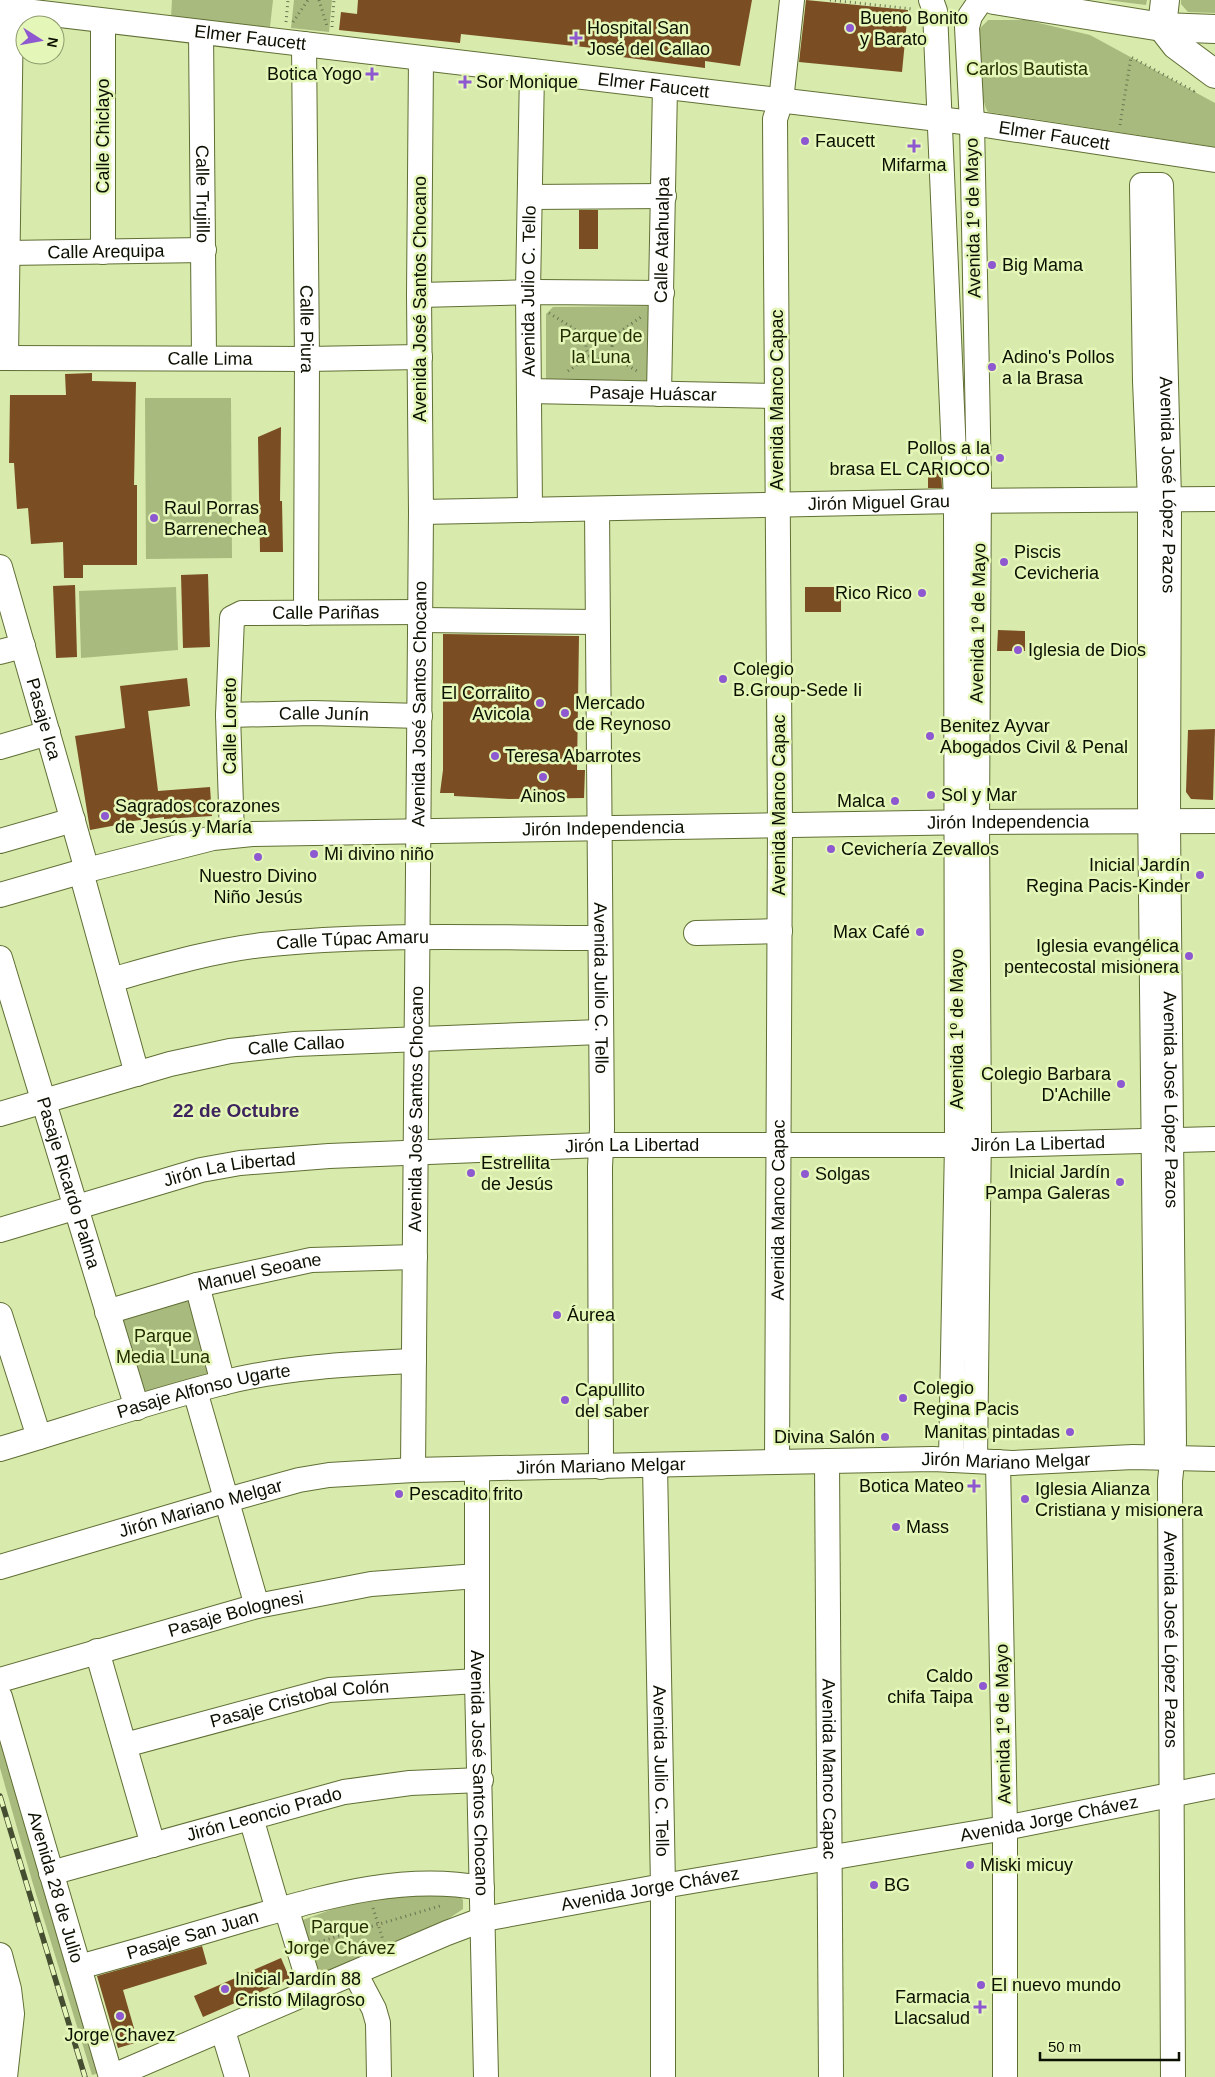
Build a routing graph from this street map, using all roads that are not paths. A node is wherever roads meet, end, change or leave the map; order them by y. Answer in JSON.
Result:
{"nodes":[{"id":1,"x":792,"y":0,"type":"edge"},
{"id":2,"x":981,"y":0,"type":"edge"},
{"id":3,"x":994,"y":0,"type":"edge"},
{"id":4,"x":933,"y":6,"type":"edge"},
{"id":5,"x":5,"y":9,"type":"edge"},
{"id":6,"x":1164,"y":13,"type":"edge"},
{"id":7,"x":103,"y":21,"type":"junction"},
{"id":8,"x":1215,"y":29,"type":"edge"},
{"id":9,"x":200,"y":32,"type":"junction"},
{"id":10,"x":297,"y":36,"type":"junction"},
{"id":11,"x":421,"y":58,"type":"junction"},
{"id":12,"x":532,"y":71,"type":"junction"},
{"id":13,"x":1212,"y":72,"type":"edge"},
{"id":14,"x":665,"y":87,"type":"junction"},
{"id":15,"x":781,"y":101,"type":"junction"},
{"id":16,"x":941,"y":120,"type":"junction"},
{"id":17,"x":972,"y":123,"type":"junction"},
{"id":18,"x":1215,"y":160,"type":"edge"},
{"id":19,"x":664,"y":196,"type":"junction"},
{"id":20,"x":530,"y":198,"type":"junction"},
{"id":21,"x":204,"y":250,"type":"junction"},
{"id":22,"x":103,"y":252,"type":"junction"},
{"id":23,"x":7,"y":253,"type":"junction"},
{"id":24,"x":532,"y":292,"type":"junction"},
{"id":25,"x":419,"y":295,"type":"junction"},
{"id":26,"x":662,"y":297,"type":"junction"},
{"id":27,"x":420,"y":356,"type":"junction"},
{"id":28,"x":204,"y":357,"type":"junction"},
{"id":29,"x":3,"y":358,"type":"edge"},
{"id":30,"x":307,"y":359,"type":"junction"},
{"id":31,"x":659,"y":387,"type":"junction"},
{"id":32,"x":529,"y":391,"type":"junction"},
{"id":33,"x":777,"y":396,"type":"junction"},
{"id":34,"x":1215,"y":499,"type":"edge"},
{"id":35,"x":1160,"y":500,"type":"junction"},
{"id":36,"x":968,"y":501,"type":"junction"},
{"id":37,"x":777,"y":505,"type":"junction"},
{"id":38,"x":597,"y":508,"type":"junction"},
{"id":39,"x":530,"y":510,"type":"junction"},
{"id":40,"x":421,"y":512,"type":"junction"},
{"id":41,"x":0,"y":567,"type":"edge"},
{"id":42,"x":306,"y":613,"type":"junction"},
{"id":43,"x":420,"y":616,"type":"junction"},
{"id":44,"x":232,"y":618,"type":"joint"},
{"id":45,"x":596,"y":622,"type":"junction"},
{"id":46,"x":23,"y":646,"type":"junction"},
{"id":47,"x":0,"y":652,"type":"edge"},
{"id":48,"x":228,"y":715,"type":"junction"},
{"id":49,"x":420,"y":716,"type":"junction"},
{"id":50,"x":48,"y":733,"type":"junction"},
{"id":51,"x":0,"y":747,"type":"edge"},
{"id":52,"x":73,"y":820,"type":"junction"},
{"id":53,"x":1159,"y":821,"type":"junction"},
{"id":54,"x":1215,"y":821,"type":"edge"},
{"id":55,"x":966,"y":822,"type":"junction"},
{"id":56,"x":780,"y":825,"type":"junction"},
{"id":57,"x":598,"y":827,"type":"junction"},
{"id":58,"x":418,"y":830,"type":"junction"},
{"id":59,"x":232,"y":835,"type":"junction"},
{"id":60,"x":0,"y":842,"type":"edge"},
{"id":61,"x":84,"y":871,"type":"junction"},
{"id":62,"x":0,"y":895,"type":"edge"},
{"id":63,"x":780,"y":931,"type":"junction"},
{"id":64,"x":696,"y":933,"type":"dead end"},
{"id":65,"x":417,"y":938,"type":"junction"},
{"id":66,"x":599,"y":938,"type":"junction"},
{"id":67,"x":0,"y":958,"type":"edge"},
{"id":68,"x":111,"y":980,"type":"junction"},
{"id":69,"x":600,"y":1032,"type":"junction"},
{"id":70,"x":416,"y":1038,"type":"junction"},
{"id":71,"x":137,"y":1074,"type":"junction"},
{"id":72,"x":44,"y":1101,"type":"junction"},
{"id":73,"x":0,"y":1114,"type":"edge"},
{"id":74,"x":1162,"y":1139,"type":"junction"},
{"id":75,"x":1215,"y":1139,"type":"edge"},
{"id":76,"x":968,"y":1144,"type":"junction"},
{"id":77,"x":601,"y":1145,"type":"junction"},
{"id":78,"x":779,"y":1146,"type":"junction"},
{"id":79,"x":415,"y":1153,"type":"junction"},
{"id":80,"x":74,"y":1208,"type":"junction"},
{"id":81,"x":0,"y":1230,"type":"edge"},
{"id":82,"x":415,"y":1257,"type":"junction"},
{"id":83,"x":197,"y":1285,"type":"junction"},
{"id":84,"x":107,"y":1312,"type":"junction"},
{"id":85,"x":0,"y":1315,"type":"edge"},
{"id":86,"x":414,"y":1360,"type":"junction"},
{"id":87,"x":223,"y":1383,"type":"junction"},
{"id":88,"x":195,"y":1391,"type":"junction"},
{"id":89,"x":137,"y":1408,"type":"junction"},
{"id":90,"x":39,"y":1437,"type":"junction"},
{"id":91,"x":0,"y":1449,"type":"edge"},
{"id":92,"x":1165,"y":1457,"type":"junction"},
{"id":93,"x":1215,"y":1459,"type":"edge"},
{"id":94,"x":951,"y":1460,"type":"junction"},
{"id":95,"x":827,"y":1461,"type":"junction"},
{"id":96,"x":777,"y":1462,"type":"junction"},
{"id":97,"x":987,"y":1462,"type":"junction"},
{"id":98,"x":655,"y":1465,"type":"junction"},
{"id":99,"x":601,"y":1466,"type":"junction"},
{"id":100,"x":477,"y":1469,"type":"junction"},
{"id":101,"x":412,"y":1470,"type":"junction"},
{"id":102,"x":227,"y":1500,"type":"junction"},
{"id":103,"x":0,"y":1567,"type":"edge"},
{"id":104,"x":477,"y":1576,"type":"junction"},
{"id":105,"x":257,"y":1606,"type":"junction"},
{"id":106,"x":97,"y":1651,"type":"junction"},
{"id":107,"x":0,"y":1680,"type":"edge"},
{"id":108,"x":477,"y":1681,"type":"junction"},
{"id":109,"x":0,"y":1697,"type":"edge"},
{"id":110,"x":125,"y":1744,"type":"junction"},
{"id":111,"x":481,"y":1780,"type":"junction"},
{"id":112,"x":1215,"y":1786,"type":"edge"},
{"id":113,"x":1172,"y":1794,"type":"junction"},
{"id":114,"x":251,"y":1818,"type":"junction"},
{"id":115,"x":1005,"y":1828,"type":"junction"},
{"id":116,"x":153,"y":1845,"type":"junction"},
{"id":117,"x":830,"y":1858,"type":"junction"},
{"id":118,"x":51,"y":1874,"type":"junction"},
{"id":119,"x":663,"y":1886,"type":"junction"},
{"id":120,"x":482,"y":1888,"type":"junction"},
{"id":121,"x":282,"y":1909,"type":"junction"},
{"id":122,"x":484,"y":1919,"type":"junction"},
{"id":123,"x":0,"y":1955,"type":"edge"},
{"id":124,"x":79,"y":1968,"type":"junction"},
{"id":125,"x":355,"y":1972,"type":"junction"},
{"id":126,"x":312,"y":1992,"type":"junction"},
{"id":127,"x":222,"y":2031,"type":"junction"},
{"id":128,"x":5,"y":2077,"type":"edge"},
{"id":129,"x":111,"y":2077,"type":"edge"},
{"id":130,"x":237,"y":2077,"type":"edge"},
{"id":131,"x":379,"y":2077,"type":"edge"},
{"id":132,"x":486,"y":2077,"type":"edge"},
{"id":133,"x":663,"y":2077,"type":"edge"},
{"id":134,"x":831,"y":2077,"type":"edge"},
{"id":135,"x":1005,"y":2077,"type":"edge"},
{"id":136,"x":1173,"y":2077,"type":"edge"}],
"edges":[{"from":1,"to":15,"type":"street","name":"Avenida Manco Capac"},
{"from":2,"to":17,"type":"street","name":"Avenida 1º de Mayo"},
{"from":3,"to":6,"type":"main road"},
{"from":4,"to":16,"type":"street","name":"Avenida 1º de Mayo"},
{"from":5,"to":7,"type":"street","name":"Elmer Faucett"},
{"from":5,"to":23,"type":"street"},
{"from":6,"to":8,"type":"main road"},
{"from":6,"to":13,"type":"main road"},
{"from":7,"to":9,"type":"street","name":"Elmer Faucett"},
{"from":7,"to":22,"type":"street","name":"Calle Chiclayo"},
{"from":9,"to":10,"type":"street","name":"Elmer Faucett"},
{"from":9,"to":21,"type":"street","name":"Calle Trujillo"},
{"from":10,"to":11,"type":"street","name":"Elmer Faucett"},
{"from":10,"to":30,"type":"street","name":"Calle Piura"},
{"from":11,"to":12,"type":"street","name":"Elmer Faucett"},
{"from":11,"to":25,"type":"street","name":"Avenida José Santos Chocano"},
{"from":12,"to":14,"type":"street","name":"Elmer Faucett"},
{"from":12,"to":20,"type":"street","name":"Avenida Julio C. Tello"},
{"from":14,"to":15,"type":"street","name":"Elmer Faucett"},
{"from":14,"to":19,"type":"street","name":"Calle Atahualpa"},
{"from":15,"to":16,"type":"street","name":"Elmer Faucett"},
{"from":15,"to":33,"type":"street","name":"Avenida Manco Capac"},
{"from":16,"to":17,"type":"street","name":"Elmer Faucett"},
{"from":16,"to":36,"type":"street","name":"Avenida 1º de Mayo"},
{"from":17,"to":18,"type":"street","name":"Elmer Faucett"},
{"from":17,"to":36,"type":"street","name":"Avenida 1º de Mayo"},
{"from":19,"to":20,"type":"street"},
{"from":19,"to":26,"type":"street","name":"Calle Atahualpa"},
{"from":20,"to":24,"type":"street","name":"Avenida Julio C. Tello"},
{"from":21,"to":22,"type":"street","name":"Calle Arequipa"},
{"from":21,"to":28,"type":"street","name":"Calle Trujillo"},
{"from":22,"to":23,"type":"street","name":"Calle Arequipa"},
{"from":23,"to":29,"type":"street"},
{"from":24,"to":25,"type":"street"},
{"from":24,"to":26,"type":"street"},
{"from":24,"to":32,"type":"street","name":"Avenida Julio C. Tello"},
{"from":25,"to":27,"type":"street","name":"Avenida José Santos Chocano"},
{"from":26,"to":31,"type":"street","name":"Calle Atahualpa"},
{"from":27,"to":30,"type":"street","name":"Calle Lima"},
{"from":27,"to":40,"type":"street","name":"Avenida José Santos Chocano"},
{"from":28,"to":29,"type":"street","name":"Calle Lima"},
{"from":28,"to":30,"type":"street","name":"Calle Lima"},
{"from":30,"to":42,"type":"street","name":"Calle Piura"},
{"from":31,"to":32,"type":"street","name":"Pasaje Huáscar"},
{"from":31,"to":33,"type":"street","name":"Pasaje Huáscar"},
{"from":32,"to":39,"type":"street","name":"Avenida Julio C. Tello"},
{"from":33,"to":37,"type":"street","name":"Avenida Manco Capac"},
{"from":34,"to":35,"type":"street","name":"Jirón Miguel Grau"},
{"from":35,"to":35,"type":"street","name":"Avenida José López Pazos"},
{"from":35,"to":36,"type":"street","name":"Jirón Miguel Grau"},
{"from":35,"to":53,"type":"street","name":"Avenida José López Pazos"},
{"from":36,"to":37,"type":"street","name":"Jirón Miguel Grau"},
{"from":36,"to":55,"type":"street","name":"Avenida 1º de Mayo"},
{"from":37,"to":38,"type":"street","name":"Jirón Miguel Grau"},
{"from":37,"to":56,"type":"street","name":"Avenida Manco Capac"},
{"from":38,"to":39,"type":"street","name":"Jirón Miguel Grau"},
{"from":38,"to":45,"type":"street","name":"Avenida Julio C. Tello"},
{"from":39,"to":40,"type":"street","name":"Jirón Miguel Grau"},
{"from":40,"to":43,"type":"street","name":"Avenida José Santos Chocano"},
{"from":41,"to":46,"type":"street","name":"Pasaje Ica"},
{"from":42,"to":43,"type":"street","name":"Calle Pariñas"},
{"from":42,"to":44,"type":"street","name":"Calle Pariñas"},
{"from":43,"to":45,"type":"street","name":"Calle Pariñas"},
{"from":43,"to":49,"type":"street","name":"Avenida José Santos Chocano"},
{"from":44,"to":48,"type":"street","name":"Calle Loreto"},
{"from":45,"to":57,"type":"street","name":"Avenida Julio C. Tello"},
{"from":46,"to":47,"type":"street"},
{"from":46,"to":50,"type":"street","name":"Pasaje Ica"},
{"from":48,"to":49,"type":"street","name":"Calle Junín"},
{"from":48,"to":59,"type":"street","name":"Calle Loreto"},
{"from":49,"to":58,"type":"street","name":"Avenida José Santos Chocano"},
{"from":50,"to":51,"type":"street"},
{"from":50,"to":52,"type":"street","name":"Pasaje Ica"},
{"from":52,"to":60,"type":"street"},
{"from":52,"to":61,"type":"street","name":"Pasaje Ica"},
{"from":53,"to":54,"type":"street","name":"Jirón Independencia"},
{"from":53,"to":55,"type":"street","name":"Jirón Independencia"},
{"from":53,"to":74,"type":"street","name":"Avenida José López Pazos"},
{"from":55,"to":56,"type":"street","name":"Jirón Independencia"},
{"from":55,"to":76,"type":"street","name":"Avenida 1º de Mayo"},
{"from":56,"to":57,"type":"street","name":"Jirón Independencia"},
{"from":56,"to":63,"type":"street","name":"Avenida Manco Capac"},
{"from":57,"to":58,"type":"street","name":"Jirón Independencia"},
{"from":57,"to":66,"type":"street","name":"Avenida Julio C. Tello"},
{"from":58,"to":59,"type":"street","name":"Jirón Independencia"},
{"from":58,"to":65,"type":"street","name":"Avenida José Santos Chocano"},
{"from":59,"to":61,"type":"street","name":"Jirón Independencia"},
{"from":61,"to":62,"type":"street","name":"Jirón Independencia"},
{"from":61,"to":68,"type":"street","name":"Pasaje Ica"},
{"from":63,"to":64,"type":"street"},
{"from":63,"to":78,"type":"street","name":"Avenida Manco Capac"},
{"from":65,"to":66,"type":"street","name":"Calle Túpac Amaru"},
{"from":65,"to":68,"type":"street","name":"Calle Túpac Amaru"},
{"from":65,"to":70,"type":"street","name":"Avenida José Santos Chocano"},
{"from":66,"to":69,"type":"street","name":"Avenida Julio C. Tello"},
{"from":67,"to":72,"type":"street","name":"Pasaje Ricardo Palma"},
{"from":68,"to":71,"type":"street","name":"Pasaje Ica"},
{"from":69,"to":70,"type":"street","name":"Calle Callao"},
{"from":69,"to":77,"type":"street","name":"Avenida Julio C. Tello"},
{"from":70,"to":71,"type":"street","name":"Calle Callao"},
{"from":70,"to":79,"type":"street","name":"Avenida José Santos Chocano"},
{"from":71,"to":72,"type":"street","name":"Calle Callao"},
{"from":72,"to":73,"type":"street","name":"Calle Callao"},
{"from":72,"to":80,"type":"street","name":"Pasaje Ricardo Palma"},
{"from":74,"to":75,"type":"street","name":"Jirón La Libertad"},
{"from":74,"to":76,"type":"street","name":"Jirón La Libertad"},
{"from":74,"to":92,"type":"street","name":"Avenida José López Pazos"},
{"from":76,"to":78,"type":"street","name":"Jirón La Libertad"},
{"from":76,"to":94,"type":"street","name":"Avenida 1º de Mayo"},
{"from":76,"to":97,"type":"street","name":"Avenida 1º de Mayo"},
{"from":77,"to":78,"type":"street","name":"Jirón La Libertad"},
{"from":77,"to":79,"type":"street","name":"Jirón La Libertad"},
{"from":77,"to":99,"type":"street","name":"Avenida Julio C. Tello"},
{"from":78,"to":96,"type":"street","name":"Avenida Manco Capac"},
{"from":79,"to":80,"type":"street","name":"Jirón La Libertad"},
{"from":79,"to":82,"type":"street","name":"Avenida José Santos Chocano"},
{"from":80,"to":81,"type":"street","name":"Jirón La Libertad"},
{"from":80,"to":84,"type":"street","name":"Pasaje Ricardo Palma"},
{"from":82,"to":83,"type":"street","name":"Manuel Seoane"},
{"from":82,"to":86,"type":"street","name":"Avenida José Santos Chocano"},
{"from":83,"to":84,"type":"street","name":"Manuel Seoane"},
{"from":83,"to":87,"type":"street"},
{"from":84,"to":89,"type":"street","name":"Pasaje Ricardo Palma"},
{"from":85,"to":90,"type":"street"},
{"from":86,"to":87,"type":"street","name":"Pasaje Alfonso Ugarte"},
{"from":86,"to":101,"type":"street","name":"Avenida José Santos Chocano"},
{"from":87,"to":88,"type":"street","name":"Pasaje Alfonso Ugarte"},
{"from":88,"to":89,"type":"street","name":"Pasaje Alfonso Ugarte"},
{"from":88,"to":102,"type":"street"},
{"from":89,"to":90,"type":"street","name":"Pasaje Alfonso Ugarte"},
{"from":90,"to":91,"type":"street","name":"Pasaje Alfonso Ugarte"},
{"from":92,"to":93,"type":"street","name":"Jirón Mariano Melgar"},
{"from":92,"to":97,"type":"street","name":"Jirón Mariano Melgar"},
{"from":92,"to":113,"type":"street","name":"Avenida José López Pazos"},
{"from":94,"to":95,"type":"street","name":"Jirón Mariano Melgar"},
{"from":94,"to":97,"type":"street","name":"Jirón Mariano Melgar"},
{"from":95,"to":96,"type":"street","name":"Jirón Mariano Melgar"},
{"from":95,"to":117,"type":"street","name":"Avenida Manco Capac"},
{"from":96,"to":98,"type":"street","name":"Jirón Mariano Melgar"},
{"from":97,"to":115,"type":"street","name":"Avenida 1º de Mayo"},
{"from":98,"to":99,"type":"street","name":"Jirón Mariano Melgar"},
{"from":98,"to":119,"type":"street","name":"Avenida Julio C. Tello"},
{"from":99,"to":100,"type":"street","name":"Jirón Mariano Melgar"},
{"from":100,"to":101,"type":"street","name":"Jirón Mariano Melgar"},
{"from":100,"to":104,"type":"street","name":"Avenida José Santos Chocano"},
{"from":101,"to":102,"type":"street","name":"Jirón Mariano Melgar"},
{"from":102,"to":103,"type":"street","name":"Jirón Mariano Melgar"},
{"from":102,"to":105,"type":"street"},
{"from":104,"to":105,"type":"street","name":"Pasaje Bolognesi"},
{"from":104,"to":108,"type":"street","name":"Avenida José Santos Chocano"},
{"from":105,"to":106,"type":"street","name":"Pasaje Bolognesi"},
{"from":106,"to":107,"type":"street","name":"Pasaje Bolognesi"},
{"from":106,"to":110,"type":"street"},
{"from":108,"to":110,"type":"street","name":"Pasaje Cristobal Colón"},
{"from":108,"to":111,"type":"street","name":"Avenida José Santos Chocano"},
{"from":109,"to":118,"type":"street","name":"Avenida 28 de Julio"},
{"from":110,"to":116,"type":"street"},
{"from":111,"to":114,"type":"street","name":"Jirón Leoncio Prado"},
{"from":111,"to":120,"type":"street","name":"Avenida José Santos Chocano"},
{"from":112,"to":113,"type":"street","name":"Avenida Jorge Chávez"},
{"from":113,"to":115,"type":"street","name":"Avenida Jorge Chávez"},
{"from":113,"to":136,"type":"street","name":"Avenida José López Pazos"},
{"from":114,"to":116,"type":"street","name":"Jirón Leoncio Prado"},
{"from":114,"to":121,"type":"street"},
{"from":115,"to":117,"type":"street","name":"Avenida Jorge Chávez"},
{"from":115,"to":135,"type":"street","name":"Avenida 1º de Mayo"},
{"from":116,"to":118,"type":"street","name":"Jirón Leoncio Prado"},
{"from":117,"to":119,"type":"street","name":"Avenida Jorge Chávez"},
{"from":117,"to":134,"type":"street","name":"Avenida Manco Capac"},
{"from":118,"to":124,"type":"street","name":"Avenida 28 de Julio"},
{"from":119,"to":122,"type":"street","name":"Avenida Jorge Chávez"},
{"from":119,"to":133,"type":"street","name":"Avenida Julio C. Tello"},
{"from":120,"to":121,"type":"street","name":"Pasaje San Juan"},
{"from":120,"to":122,"type":"street","name":"Avenida José Santos Chocano"},
{"from":121,"to":124,"type":"street","name":"Pasaje San Juan"},
{"from":121,"to":126,"type":"street"},
{"from":122,"to":125,"type":"street","name":"Avenida Jorge Chávez"},
{"from":122,"to":132,"type":"street","name":"Avenida José Santos Chocano"},
{"from":123,"to":128,"type":"street"},
{"from":124,"to":129,"type":"street","name":"Avenida 28 de Julio"},
{"from":125,"to":126,"type":"street","name":"Avenida Jorge Chávez"},
{"from":125,"to":131,"type":"street"},
{"from":126,"to":127,"type":"street","name":"Avenida Jorge Chávez"},
{"from":127,"to":129,"type":"street","name":"Avenida Jorge Chávez"},
{"from":127,"to":130,"type":"street"}]}
